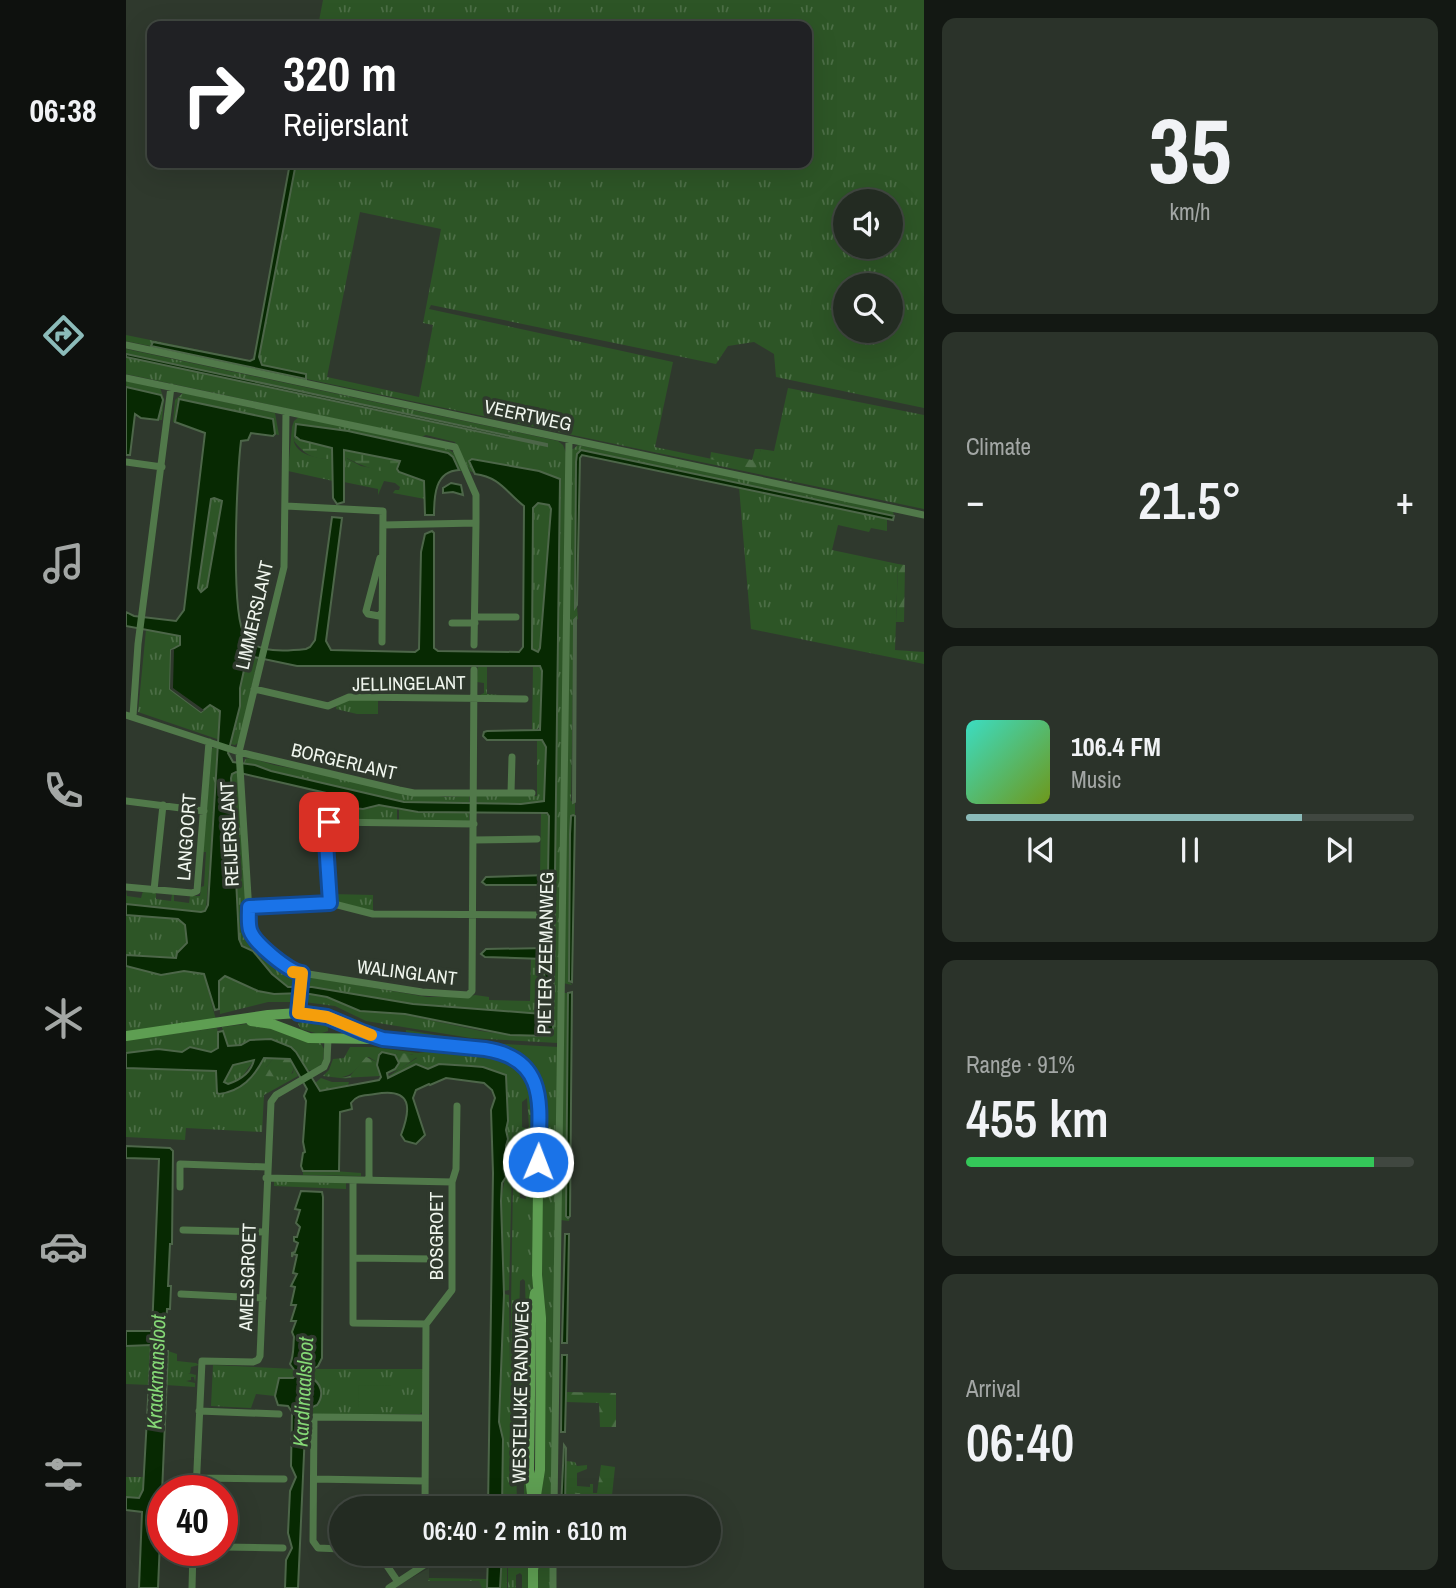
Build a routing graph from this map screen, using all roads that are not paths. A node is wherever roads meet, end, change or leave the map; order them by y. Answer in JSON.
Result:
{"nodes":[{"id":1,"x":126,"y":345,"type":"edge"},
{"id":2,"x":126,"y":378,"type":"edge"},
{"id":3,"x":171,"y":387,"type":"junction"},
{"id":4,"x":286,"y":412,"type":"junction"},
{"id":5,"x":569,"y":440,"type":"junction"},
{"id":6,"x":126,"y":462,"type":"edge"},
{"id":7,"x":162,"y":467,"type":"junction"},
{"id":8,"x":286,"y":506,"type":"junction"},
{"id":9,"x":924,"y":515,"type":"edge"},
{"id":10,"x":476,"y":523,"type":"junction"},
{"id":11,"x":383,"y":525,"type":"junction"},
{"id":12,"x":383,"y":550,"type":"junction"},
{"id":13,"x":383,"y":612,"type":"junction"},
{"id":14,"x":516,"y":617,"type":"dead end"},
{"id":15,"x":475,"y":620,"type":"junction"},
{"id":16,"x":452,"y":623,"type":"dead end"},
{"id":17,"x":382,"y":642,"type":"dead end"},
{"id":18,"x":474,"y":645,"type":"dead end"},
{"id":19,"x":474,"y":670,"type":"dead end"},
{"id":20,"x":254,"y":689,"type":"junction"},
{"id":21,"x":474,"y":698,"type":"junction"},
{"id":22,"x":525,"y":699,"type":"dead end"},
{"id":23,"x":130,"y":715,"type":"edge"},
{"id":24,"x":212,"y":743,"type":"junction"},
{"id":25,"x":236,"y":750,"type":"junction"},
{"id":26,"x":512,"y":757,"type":"dead end"},
{"id":27,"x":511,"y":793,"type":"junction"},
{"id":28,"x":532,"y":793,"type":"dead end"},
{"id":29,"x":474,"y":795,"type":"junction"},
{"id":30,"x":126,"y":801,"type":"edge"},
{"id":31,"x":163,"y":805,"type":"junction"},
{"id":32,"x":204,"y":811,"type":"junction"},
{"id":33,"x":474,"y":821,"type":"junction"},
{"id":34,"x":537,"y":839,"type":"dead end"},
{"id":35,"x":474,"y":840,"type":"junction"},
{"id":36,"x":126,"y":887,"type":"edge"},
{"id":37,"x":154,"y":890,"type":"junction"},
{"id":38,"x":330,"y":903,"type":"junction"},
{"id":39,"x":249,"y":907,"type":"junction"},
{"id":40,"x":473,"y":914,"type":"junction"},
{"id":41,"x":537,"y":915,"type":"dead end"},
{"id":42,"x":302,"y":977,"type":"junction"},
{"id":43,"x":298,"y":1013,"type":"junction"},
{"id":44,"x":242,"y":1020,"type":"junction"},
{"id":45,"x":335,"y":1020,"type":"junction"},
{"id":46,"x":292,"y":1033,"type":"junction"},
{"id":47,"x":126,"y":1036,"type":"edge"},
{"id":48,"x":328,"y":1039,"type":"junction"},
{"id":49,"x":383,"y":1039,"type":"junction"},
{"id":50,"x":457,"y":1107,"type":"dead end"},
{"id":51,"x":369,"y":1121,"type":"dead end"},
{"id":52,"x":266,"y":1167,"type":"junction"},
{"id":53,"x":266,"y":1178,"type":"junction"},
{"id":54,"x":369,"y":1180,"type":"junction"},
{"id":55,"x":354,"y":1181,"type":"junction"},
{"id":56,"x":452,"y":1182,"type":"junction"},
{"id":57,"x":180,"y":1187,"type":"dead end"},
{"id":58,"x":183,"y":1230,"type":"dead end"},
{"id":59,"x":265,"y":1232,"type":"junction"},
{"id":60,"x":354,"y":1258,"type":"junction"},
{"id":61,"x":434,"y":1259,"type":"dead end"},
{"id":62,"x":537,"y":1275,"type":"junction"},
{"id":63,"x":181,"y":1294,"type":"dead end"},
{"id":64,"x":262,"y":1298,"type":"junction"},
{"id":65,"x":426,"y":1324,"type":"junction"},
{"id":66,"x":199,"y":1411,"type":"junction"},
{"id":67,"x":279,"y":1414,"type":"dead end"},
{"id":68,"x":425,"y":1418,"type":"junction"},
{"id":69,"x":196,"y":1475,"type":"edge"},
{"id":70,"x":238,"y":1478,"type":"edge"},
{"id":71,"x":284,"y":1479,"type":"dead end"},
{"id":72,"x":314,"y":1479,"type":"junction"},
{"id":73,"x":425,"y":1481,"type":"junction"},
{"id":74,"x":425,"y":1496,"type":"edge"},
{"id":75,"x":554,"y":1496,"type":"edge"},
{"id":76,"x":238,"y":1547,"type":"edge"},
{"id":77,"x":283,"y":1548,"type":"dead end"},
{"id":78,"x":329,"y":1548,"type":"edge"},
{"id":79,"x":193,"y":1566,"type":"edge"},
{"id":80,"x":387,"y":1566,"type":"edge"},
{"id":81,"x":422,"y":1566,"type":"edge"},
{"id":82,"x":533,"y":1566,"type":"edge"},
{"id":83,"x":554,"y":1566,"type":"edge"},
{"id":84,"x":398,"y":1582,"type":"junction"},
{"id":85,"x":192,"y":1588,"type":"edge"},
{"id":86,"x":389,"y":1588,"type":"edge"},
{"id":87,"x":533,"y":1588,"type":"edge"},
{"id":88,"x":553,"y":1588,"type":"edge"}],
"edges":[{"from":1,"to":5,"type":"street","name":"VEERTWEG"},
{"from":2,"to":3,"type":"street"},
{"from":3,"to":4,"type":"street"},
{"from":3,"to":7,"type":"street"},
{"from":4,"to":8,"type":"street","name":"LIMMERSLANT"},
{"from":4,"to":10,"type":"street"},
{"from":5,"to":9,"type":"street","name":"VEERTWEG"},
{"from":5,"to":75,"type":"street","name":"PIETER ZEEMANWEG"},
{"from":6,"to":7,"type":"street"},
{"from":7,"to":23,"type":"street"},
{"from":8,"to":11,"type":"street"},
{"from":8,"to":20,"type":"street","name":"LIMMERSLANT"},
{"from":10,"to":11,"type":"street"},
{"from":10,"to":15,"type":"street"},
{"from":11,"to":12,"type":"street"},
{"from":12,"to":13,"type":"street"},
{"from":12,"to":13,"type":"street"},
{"from":13,"to":17,"type":"street"},
{"from":14,"to":15,"type":"street"},
{"from":15,"to":16,"type":"street"},
{"from":15,"to":18,"type":"street"},
{"from":19,"to":21,"type":"street","name":"WALINGLANT"},
{"from":20,"to":21,"type":"street","name":"JELLINGELANT"},
{"from":20,"to":25,"type":"street","name":"LIMMERSLANT"},
{"from":21,"to":22,"type":"street","name":"JELLINGELANT"},
{"from":21,"to":29,"type":"street","name":"WALINGLANT"},
{"from":23,"to":24,"type":"street","name":"BORGERLANT"},
{"from":24,"to":25,"type":"street","name":"BORGERLANT"},
{"from":24,"to":32,"type":"street","name":"LANGOORT"},
{"from":25,"to":29,"type":"street","name":"BORGERLANT"},
{"from":25,"to":39,"type":"street","name":"REIJERSLANT"},
{"from":26,"to":27,"type":"street"},
{"from":27,"to":28,"type":"street","name":"BORGERLANT"},
{"from":27,"to":29,"type":"street","name":"BORGERLANT"},
{"from":29,"to":33,"type":"street","name":"WALINGLANT"},
{"from":30,"to":31,"type":"street"},
{"from":31,"to":32,"type":"street"},
{"from":31,"to":37,"type":"street","name":"LANGOORT"},
{"from":32,"to":37,"type":"street","name":"LANGOORT"},
{"from":33,"to":35,"type":"street","name":"WALINGLANT"},
{"from":33,"to":38,"type":"street"},
{"from":34,"to":35,"type":"street"},
{"from":35,"to":40,"type":"street","name":"WALINGLANT"},
{"from":36,"to":37,"type":"street","name":"LANGOORT"},
{"from":38,"to":39,"type":"street"},
{"from":38,"to":40,"type":"street"},
{"from":39,"to":42,"type":"street","name":"REIJERSLANT"},
{"from":40,"to":41,"type":"street"},
{"from":40,"to":42,"type":"street","name":"WALINGLANT"},
{"from":42,"to":43,"type":"street"},
{"from":43,"to":44,"type":"street","name":"WESTELIJKE RANDWEG"},
{"from":43,"to":45,"type":"street","name":"WESTELIJKE RANDWEG"},
{"from":43,"to":46,"type":"street"},
{"from":44,"to":46,"type":"street","name":"WESTELIJKE RANDWEG"},
{"from":44,"to":47,"type":"street","name":"WESTELIJKE RANDWEG"},
{"from":45,"to":48,"type":"street"},
{"from":45,"to":49,"type":"street","name":"WESTELIJKE RANDWEG"},
{"from":46,"to":48,"type":"street","name":"WESTELIJKE RANDWEG"},
{"from":48,"to":49,"type":"street","name":"WESTELIJKE RANDWEG"},
{"from":48,"to":52,"type":"street","name":"AMELSGROET"},
{"from":49,"to":62,"type":"street","name":"WESTELIJKE RANDWEG"},
{"from":50,"to":56,"type":"street"},
{"from":51,"to":54,"type":"street"},
{"from":52,"to":53,"type":"street","name":"AMELSGROET"},
{"from":52,"to":57,"type":"street"},
{"from":53,"to":55,"type":"street","name":"BOSGROET"},
{"from":53,"to":59,"type":"street","name":"AMELSGROET"},
{"from":54,"to":55,"type":"street","name":"BOSGROET"},
{"from":54,"to":56,"type":"street","name":"BOSGROET"},
{"from":55,"to":60,"type":"street"},
{"from":56,"to":65,"type":"street","name":"BOSGROET"},
{"from":58,"to":59,"type":"street"},
{"from":59,"to":64,"type":"street","name":"AMELSGROET"},
{"from":60,"to":61,"type":"street"},
{"from":60,"to":65,"type":"street"},
{"from":62,"to":62,"type":"street","name":"WESTELIJKE RANDWEG"},
{"from":63,"to":64,"type":"street"},
{"from":64,"to":66,"type":"street","name":"AMELSGROET"},
{"from":65,"to":68,"type":"street"},
{"from":66,"to":67,"type":"street"},
{"from":66,"to":69,"type":"street","name":"AMELSGROET"},
{"from":68,"to":72,"type":"street"},
{"from":68,"to":73,"type":"street"},
{"from":70,"to":71,"type":"street"},
{"from":72,"to":73,"type":"street"},
{"from":72,"to":78,"type":"street"},
{"from":73,"to":74,"type":"street"},
{"from":76,"to":77,"type":"street"},
{"from":79,"to":85,"type":"street"},
{"from":80,"to":84,"type":"street"},
{"from":81,"to":84,"type":"street"},
{"from":82,"to":87,"type":"street"},
{"from":83,"to":88,"type":"street"},
{"from":84,"to":86,"type":"street"}]}
